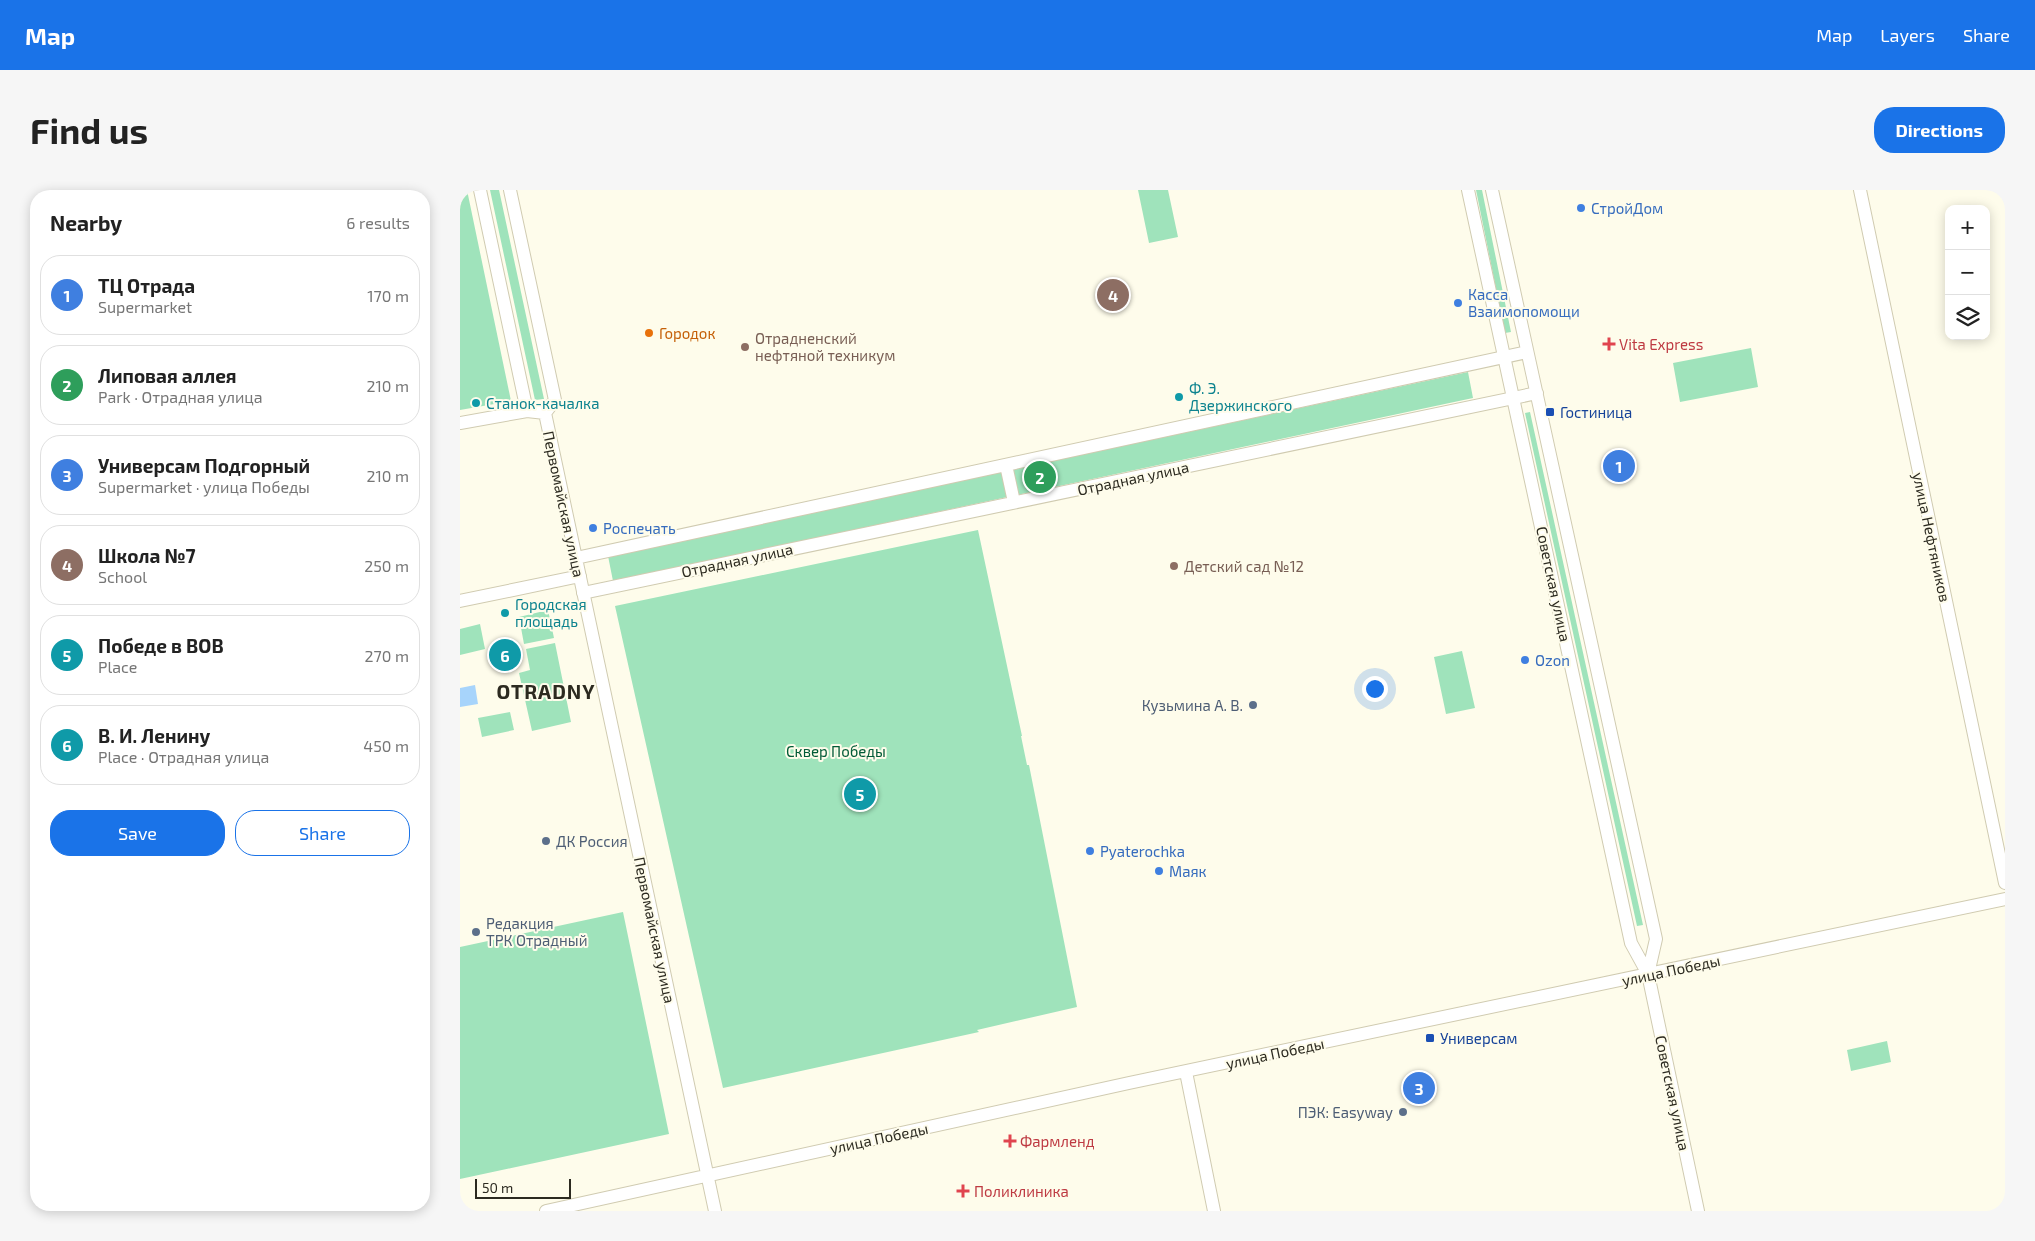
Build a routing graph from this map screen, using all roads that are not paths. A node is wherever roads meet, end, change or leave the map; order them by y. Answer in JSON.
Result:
{"nodes":[{"id":1,"x":480,"y":190,"type":"edge"},
{"id":2,"x":510,"y":190,"type":"edge"},
{"id":3,"x":1468,"y":190,"type":"edge"},
{"id":4,"x":1492,"y":190,"type":"edge"},
{"id":5,"x":1860,"y":190,"type":"edge"},
{"id":6,"x":1528,"y":352,"type":"junction"},
{"id":7,"x":1504,"y":357,"type":"junction"},
{"id":8,"x":1536,"y":393,"type":"junction"},
{"id":9,"x":1512,"y":398,"type":"junction"},
{"id":10,"x":527,"y":411,"type":"junction"},
{"id":11,"x":545,"y":414,"type":"junction"},
{"id":12,"x":460,"y":423,"type":"edge"},
{"id":13,"x":1006,"y":465,"type":"junction"},
{"id":14,"x":1014,"y":502,"type":"junction"},
{"id":15,"x":576,"y":558,"type":"junction"},
{"id":16,"x":580,"y":576,"type":"junction"},
{"id":17,"x":583,"y":593,"type":"junction"},
{"id":18,"x":460,"y":601,"type":"edge"},
{"id":19,"x":2005,"y":883,"type":"edge"},
{"id":20,"x":2005,"y":899,"type":"edge"},
{"id":21,"x":1648,"y":974,"type":"junction"},
{"id":22,"x":1186,"y":1072,"type":"junction"},
{"id":23,"x":707,"y":1176,"type":"junction"},
{"id":24,"x":546,"y":1211,"type":"edge"},
{"id":25,"x":715,"y":1211,"type":"edge"},
{"id":26,"x":1214,"y":1211,"type":"edge"},
{"id":27,"x":1698,"y":1211,"type":"edge"}],
"edges":[{"from":1,"to":10,"type":"street"},
{"from":2,"to":11,"type":"street","name":"Первомайская улица"},
{"from":3,"to":7,"type":"street","name":"Советская улица"},
{"from":4,"to":6,"type":"street","name":"Советская улица"},
{"from":5,"to":19,"type":"street","name":"улица Нефтяников"},
{"from":6,"to":7,"type":"street"},
{"from":6,"to":8,"type":"street","name":"Советская улица"},
{"from":7,"to":9,"type":"street","name":"Советская улица"},
{"from":7,"to":13,"type":"street"},
{"from":8,"to":9,"type":"street","name":"Отрадная улица"},
{"from":8,"to":21,"type":"street","name":"Советская улица"},
{"from":9,"to":14,"type":"street","name":"Отрадная улица"},
{"from":9,"to":21,"type":"street","name":"Советская улица"},
{"from":10,"to":11,"type":"street","name":"Первомайская улица"},
{"from":10,"to":12,"type":"street","name":"Первомайская улица"},
{"from":11,"to":15,"type":"street","name":"Первомайская улица"},
{"from":13,"to":14,"type":"street"},
{"from":13,"to":15,"type":"street"},
{"from":14,"to":17,"type":"street","name":"Отрадная улица"},
{"from":15,"to":16,"type":"street","name":"Первомайская улица"},
{"from":16,"to":17,"type":"street","name":"Первомайская улица"},
{"from":16,"to":18,"type":"street"},
{"from":17,"to":23,"type":"street","name":"Первомайская улица"},
{"from":20,"to":21,"type":"street","name":"улица Победы"},
{"from":21,"to":22,"type":"street","name":"улица Победы"},
{"from":21,"to":27,"type":"street","name":"Советская улица"},
{"from":22,"to":23,"type":"street","name":"улица Победы"},
{"from":22,"to":26,"type":"street"},
{"from":23,"to":24,"type":"street","name":"улица Победы"},
{"from":23,"to":25,"type":"street","name":"Первомайская улица"}]}
